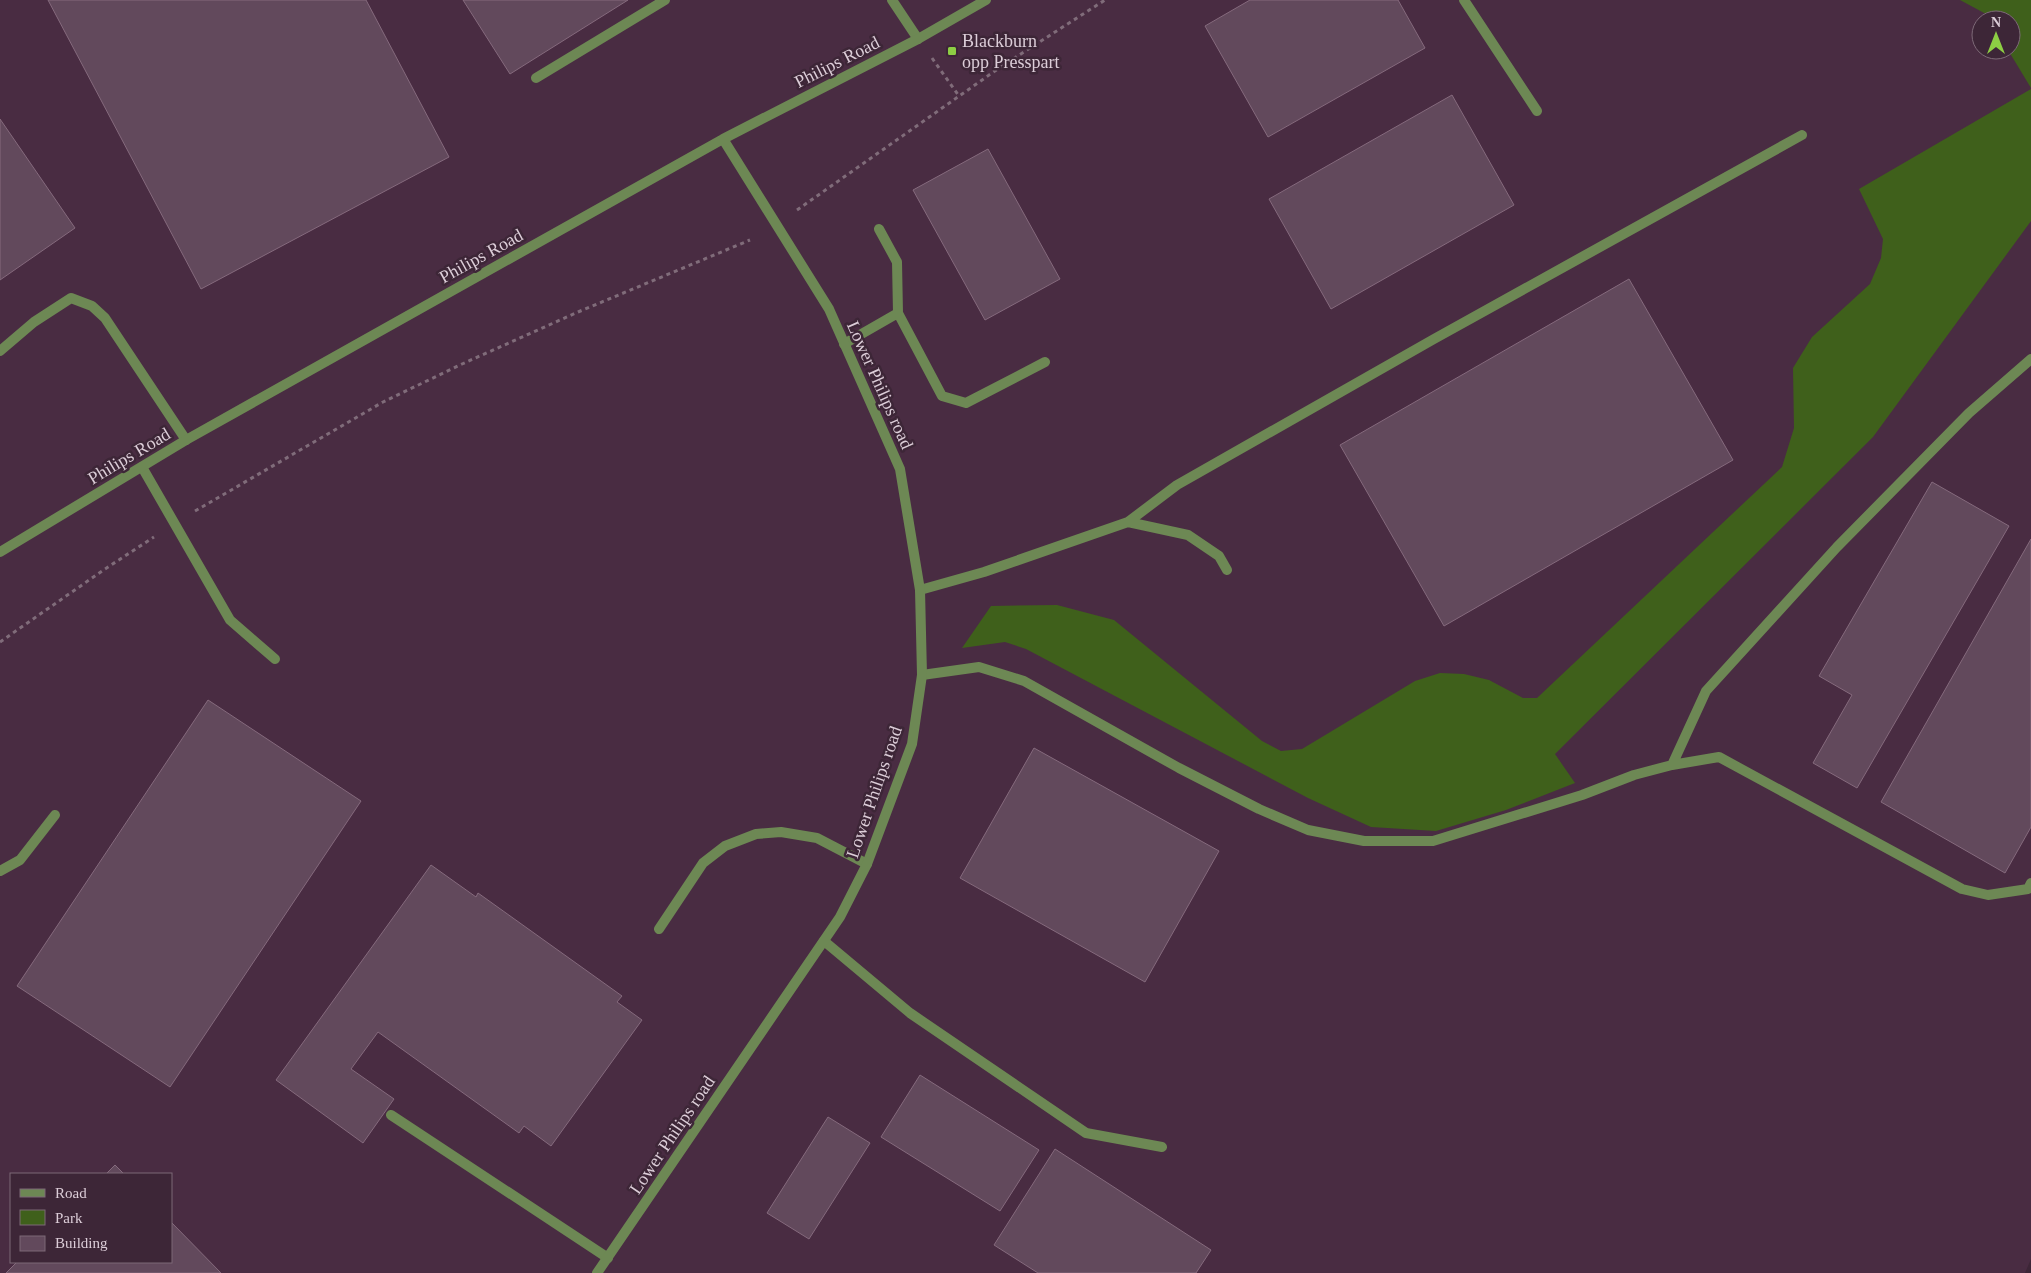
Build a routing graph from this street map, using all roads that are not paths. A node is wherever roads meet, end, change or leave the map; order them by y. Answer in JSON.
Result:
{"nodes":[{"id":1,"x":665,"y":0,"type":"edge"},
{"id":2,"x":892,"y":0,"type":"edge"},
{"id":3,"x":986,"y":0,"type":"edge"},
{"id":4,"x":1464,"y":0,"type":"edge"},
{"id":5,"x":918,"y":39,"type":"junction"},
{"id":6,"x":536,"y":78,"type":"dead end"},
{"id":7,"x":1537,"y":111,"type":"dead end"},
{"id":8,"x":1802,"y":135,"type":"dead end"},
{"id":9,"x":723,"y":139,"type":"junction"},
{"id":10,"x":879,"y":229,"type":"dead end"},
{"id":11,"x":898,"y":313,"type":"junction"},
{"id":12,"x":844,"y":344,"type":"junction"},
{"id":13,"x":0,"y":351,"type":"edge"},
{"id":14,"x":2031,"y":359,"type":"edge"},
{"id":15,"x":1045,"y":362,"type":"dead end"},
{"id":16,"x":186,"y":440,"type":"junction"},
{"id":17,"x":142,"y":467,"type":"junction"},
{"id":18,"x":1128,"y":522,"type":"junction"},
{"id":19,"x":0,"y":552,"type":"edge"},
{"id":20,"x":1227,"y":570,"type":"dead end"},
{"id":21,"x":920,"y":590,"type":"junction"},
{"id":22,"x":274,"y":659,"type":"dead end"},
{"id":23,"x":922,"y":675,"type":"junction"},
{"id":24,"x":1672,"y":765,"type":"junction"},
{"id":25,"x":54,"y":815,"type":"dead end"},
{"id":26,"x":867,"y":864,"type":"junction"},
{"id":27,"x":0,"y":871,"type":"edge"},
{"id":28,"x":2031,"y":883,"type":"edge"},
{"id":29,"x":659,"y":929,"type":"dead end"},
{"id":30,"x":824,"y":941,"type":"junction"},
{"id":31,"x":390,"y":1115,"type":"dead end"},
{"id":32,"x":1162,"y":1147,"type":"dead end"},
{"id":33,"x":608,"y":1258,"type":"junction"},
{"id":34,"x":597,"y":1273,"type":"edge"}],
"edges":[{"from":1,"to":6,"type":"street"},
{"from":2,"to":5,"type":"street"},
{"from":3,"to":5,"type":"street","name":"Philips Road"},
{"from":4,"to":7,"type":"street"},
{"from":5,"to":9,"type":"street","name":"Philips Road"},
{"from":8,"to":18,"type":"street"},
{"from":9,"to":12,"type":"street","name":"Lower Philips road"},
{"from":9,"to":16,"type":"street","name":"Philips Road"},
{"from":10,"to":11,"type":"street"},
{"from":11,"to":12,"type":"street"},
{"from":11,"to":15,"type":"street"},
{"from":12,"to":21,"type":"street","name":"Lower Philips road"},
{"from":13,"to":16,"type":"street"},
{"from":14,"to":24,"type":"street"},
{"from":16,"to":17,"type":"street","name":"Philips Road"},
{"from":17,"to":19,"type":"street","name":"Philips Road"},
{"from":17,"to":22,"type":"street"},
{"from":18,"to":20,"type":"street"},
{"from":18,"to":21,"type":"street"},
{"from":21,"to":23,"type":"street","name":"Lower Philips road"},
{"from":23,"to":24,"type":"street"},
{"from":23,"to":26,"type":"street","name":"Lower Philips road"},
{"from":24,"to":28,"type":"street"},
{"from":25,"to":27,"type":"street"},
{"from":26,"to":29,"type":"street"},
{"from":26,"to":30,"type":"street","name":"Lower Philips road"},
{"from":30,"to":32,"type":"street"},
{"from":30,"to":33,"type":"street","name":"Lower Philips road"},
{"from":31,"to":33,"type":"street"},
{"from":33,"to":34,"type":"street","name":"Lower Philips road"}]}
